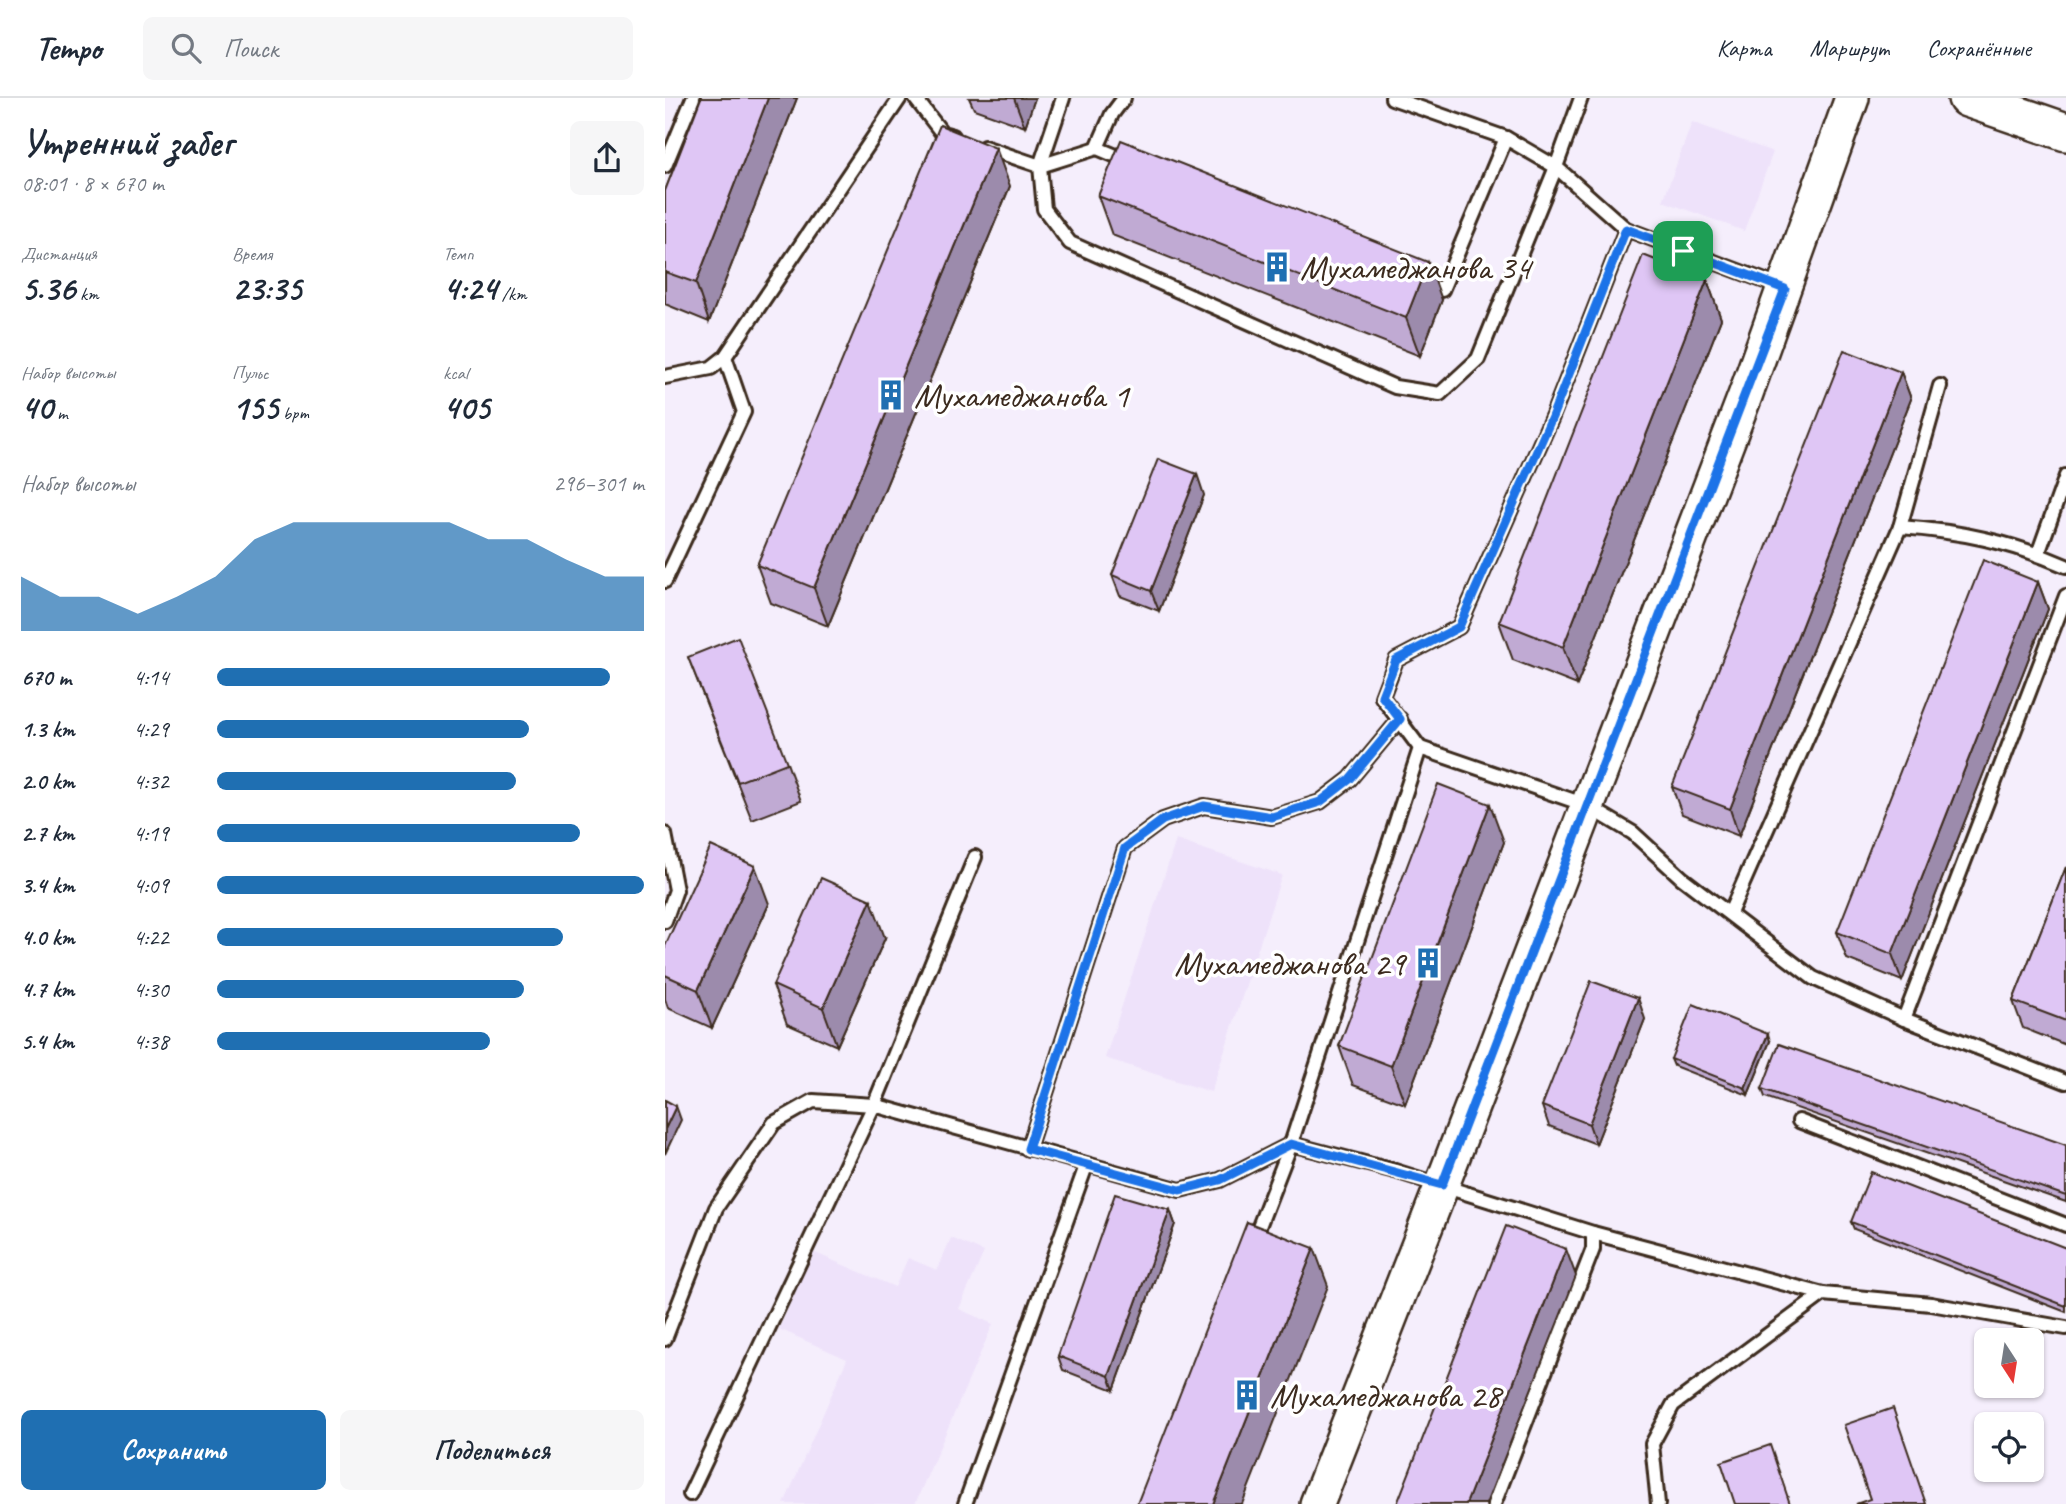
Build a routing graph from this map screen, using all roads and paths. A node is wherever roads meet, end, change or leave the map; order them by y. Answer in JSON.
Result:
{"nodes":[{"id":1,"x":693,"y":98,"type":"edge"},
{"id":2,"x":900,"y":98,"type":"edge"},
{"id":3,"x":915,"y":98,"type":"edge"},
{"id":4,"x":1063,"y":98,"type":"edge"},
{"id":5,"x":1124,"y":98,"type":"edge"},
{"id":6,"x":1392,"y":98,"type":"edge"},
{"id":7,"x":1581,"y":98,"type":"edge"},
{"id":8,"x":1852,"y":98,"type":"edge"},
{"id":9,"x":1966,"y":98,"type":"edge"},
{"id":10,"x":2066,"y":132,"type":"edge"},
{"id":11,"x":1506,"y":138,"type":"junction"},
{"id":12,"x":1097,"y":148,"type":"junction"},
{"id":13,"x":1135,"y":164,"type":"edge"},
{"id":14,"x":665,"y":166,"type":"edge"},
{"id":15,"x":1040,"y":166,"type":"junction"},
{"id":16,"x":1556,"y":167,"type":"junction"},
{"id":17,"x":1626,"y":229,"type":"junction"},
{"id":18,"x":1416,"y":279,"type":"edge"},
{"id":19,"x":1785,"y":289,"type":"junction"},
{"id":20,"x":725,"y":357,"type":"junction"},
{"id":21,"x":665,"y":377,"type":"edge"},
{"id":22,"x":1940,"y":386,"type":"dead end"},
{"id":23,"x":2066,"y":476,"type":"edge"},
{"id":24,"x":1900,"y":527,"type":"junction"},
{"id":25,"x":2038,"y":554,"type":"junction"},
{"id":26,"x":2066,"y":566,"type":"edge"},
{"id":27,"x":665,"y":581,"type":"edge"},
{"id":28,"x":2066,"y":596,"type":"edge"},
{"id":29,"x":1400,"y":719,"type":"junction"},
{"id":30,"x":1420,"y":748,"type":"junction"},
{"id":31,"x":1586,"y":805,"type":"junction"},
{"id":32,"x":665,"y":834,"type":"edge"},
{"id":33,"x":975,"y":857,"type":"dead end"},
{"id":34,"x":1730,"y":913,"type":"junction"},
{"id":35,"x":665,"y":920,"type":"edge"},
{"id":36,"x":1904,"y":1019,"type":"junction"},
{"id":37,"x":2066,"y":1082,"type":"edge"},
{"id":38,"x":874,"y":1105,"type":"junction"},
{"id":39,"x":1799,"y":1121,"type":"dead end"},
{"id":40,"x":1291,"y":1144,"type":"junction"},
{"id":41,"x":1028,"y":1149,"type":"junction"},
{"id":42,"x":1086,"y":1166,"type":"junction"},
{"id":43,"x":1442,"y":1185,"type":"junction"},
{"id":44,"x":2066,"y":1225,"type":"edge"},
{"id":45,"x":1593,"y":1233,"type":"junction"},
{"id":46,"x":1246,"y":1260,"type":"edge"},
{"id":47,"x":1823,"y":1294,"type":"junction"},
{"id":48,"x":2066,"y":1328,"type":"edge"},
{"id":49,"x":665,"y":1339,"type":"edge"},
{"id":50,"x":690,"y":1494,"type":"dead end"},
{"id":51,"x":965,"y":1504,"type":"edge"},
{"id":52,"x":1317,"y":1504,"type":"edge"},
{"id":53,"x":1493,"y":1504,"type":"edge"},
{"id":54,"x":1658,"y":1504,"type":"edge"}],
"edges":[{"from":1,"to":14,"type":"lane"},
{"from":2,"to":20,"type":"lane"},
{"from":3,"to":15,"type":"lane"},
{"from":4,"to":15,"type":"lane"},
{"from":5,"to":12,"type":"lane"},
{"from":6,"to":11,"type":"lane"},
{"from":7,"to":16,"type":"lane"},
{"from":8,"to":19,"type":"street"},
{"from":9,"to":10,"type":"main road"},
{"from":11,"to":16,"type":"lane"},
{"from":11,"to":18,"type":"lane"},
{"from":12,"to":13,"type":"lane"},
{"from":12,"to":15,"type":"lane"},
{"from":15,"to":16,"type":"lane"},
{"from":16,"to":17,"type":"lane"},
{"from":17,"to":19,"type":"lane"},
{"from":17,"to":29,"type":"lane"},
{"from":19,"to":31,"type":"street"},
{"from":20,"to":21,"type":"lane"},
{"from":20,"to":27,"type":"lane"},
{"from":22,"to":24,"type":"lane"},
{"from":23,"to":25,"type":"lane"},
{"from":24,"to":25,"type":"lane"},
{"from":24,"to":34,"type":"lane"},
{"from":25,"to":26,"type":"lane"},
{"from":28,"to":36,"type":"lane"},
{"from":29,"to":30,"type":"lane"},
{"from":29,"to":41,"type":"lane"},
{"from":30,"to":31,"type":"lane"},
{"from":30,"to":40,"type":"lane"},
{"from":31,"to":34,"type":"lane"},
{"from":31,"to":43,"type":"street"},
{"from":32,"to":35,"type":"lane"},
{"from":33,"to":38,"type":"lane"},
{"from":34,"to":36,"type":"lane"},
{"from":36,"to":37,"type":"lane"},
{"from":38,"to":41,"type":"lane"},
{"from":38,"to":49,"type":"lane"},
{"from":38,"to":50,"type":"lane"},
{"from":39,"to":44,"type":"lane"},
{"from":40,"to":42,"type":"lane"},
{"from":40,"to":43,"type":"lane"},
{"from":40,"to":46,"type":"lane"},
{"from":41,"to":42,"type":"lane"},
{"from":42,"to":51,"type":"lane"},
{"from":43,"to":45,"type":"lane"},
{"from":43,"to":52,"type":"street"},
{"from":45,"to":47,"type":"lane"},
{"from":45,"to":53,"type":"lane"},
{"from":47,"to":48,"type":"lane"},
{"from":47,"to":54,"type":"lane"}]}
